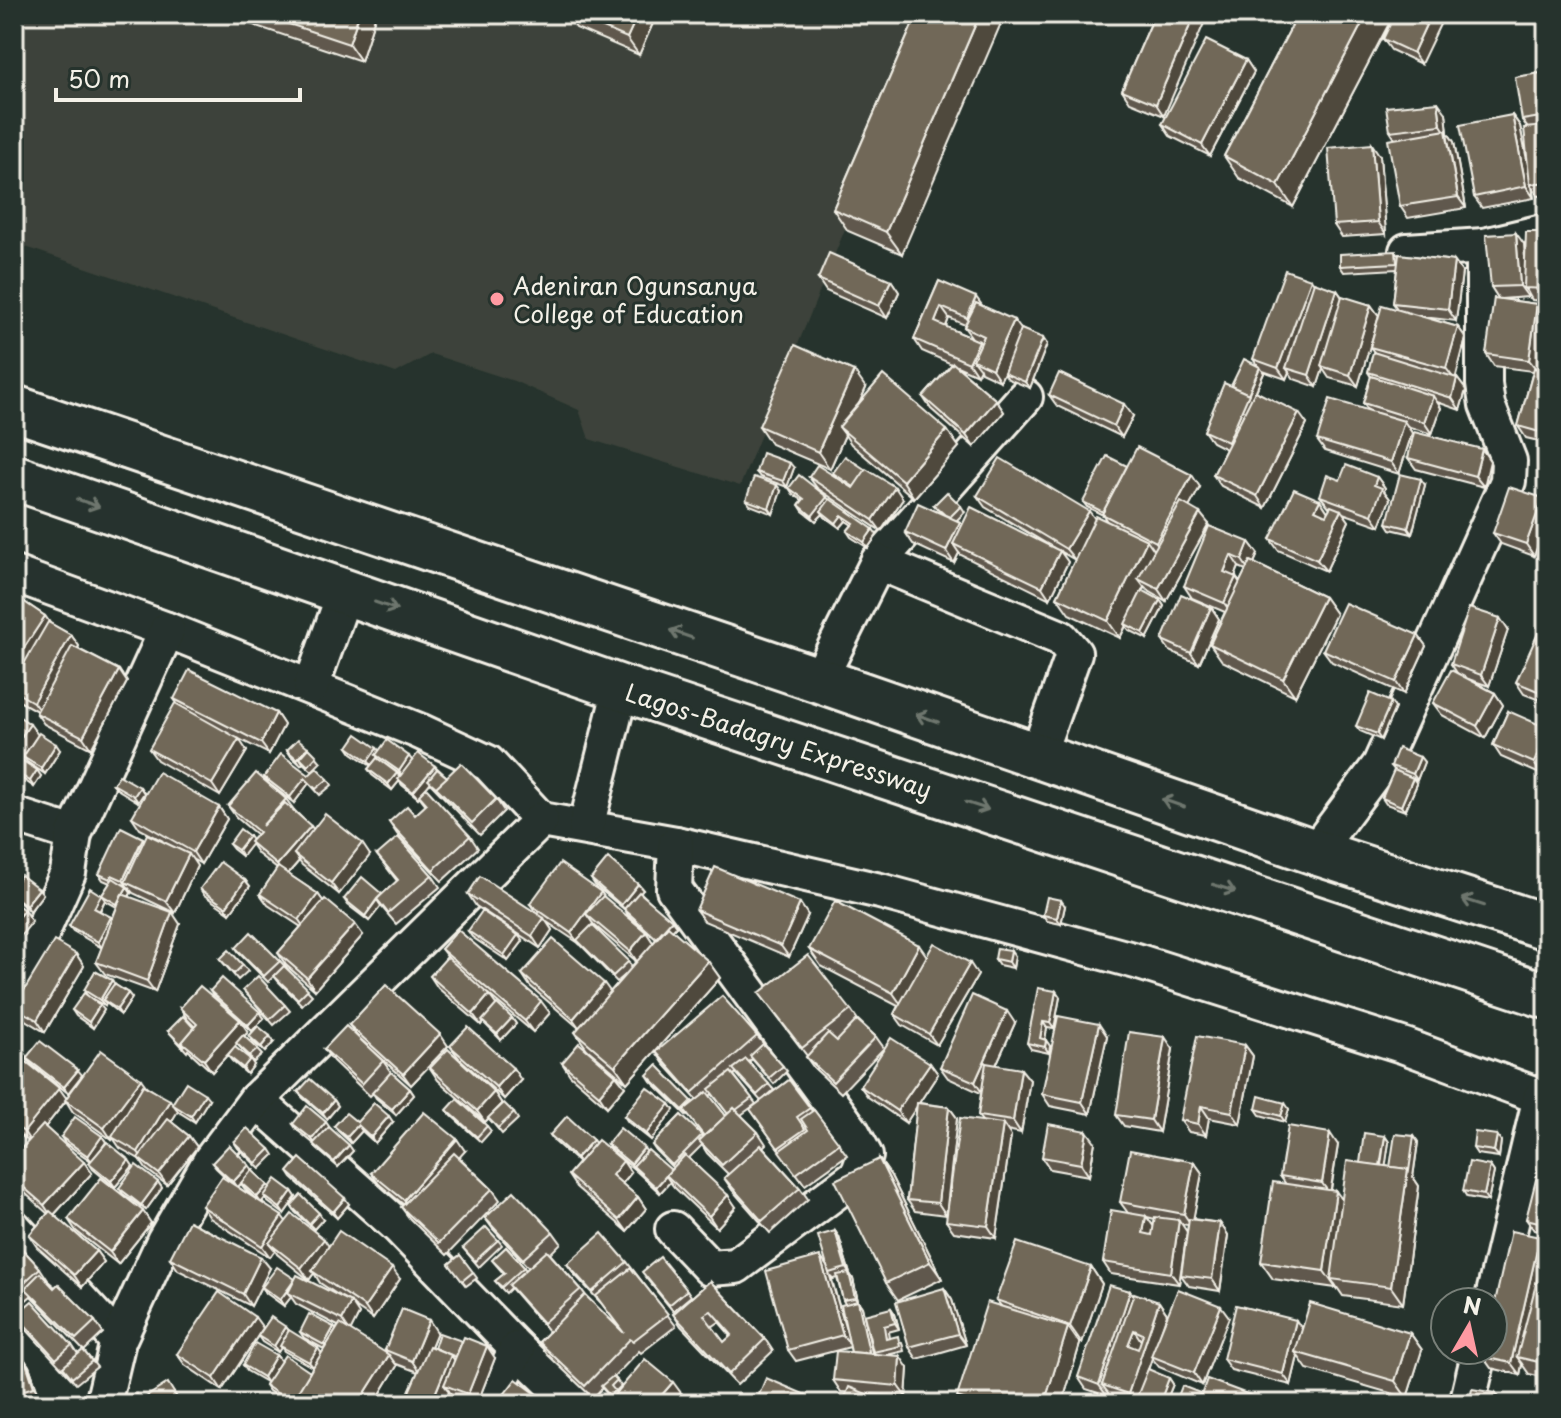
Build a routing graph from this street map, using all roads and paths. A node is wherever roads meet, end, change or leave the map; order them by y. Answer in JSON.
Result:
{"nodes":[{"id":1,"x":1547,"y":231,"type":"edge"},
{"id":2,"x":1484,"y":246,"type":"junction"},
{"id":3,"x":1407,"y":251,"type":"edge"},
{"id":4,"x":1025,"y":397,"type":"dead end"},
{"id":5,"x":14,"y":408,"type":"edge"},
{"id":6,"x":14,"y":477,"type":"edge"},
{"id":7,"x":878,"y":562,"type":"junction"},
{"id":8,"x":14,"y":574,"type":"edge"},
{"id":9,"x":345,"y":592,"type":"junction"},
{"id":10,"x":167,"y":630,"type":"junction"},
{"id":11,"x":819,"y":680,"type":"junction"},
{"id":12,"x":311,"y":687,"type":"junction"},
{"id":13,"x":621,"y":688,"type":"junction"},
{"id":14,"x":1037,"y":757,"type":"junction"},
{"id":15,"x":14,"y":815,"type":"edge"},
{"id":16,"x":541,"y":820,"type":"junction"},
{"id":17,"x":586,"y":827,"type":"junction"},
{"id":18,"x":74,"y":834,"type":"junction"},
{"id":19,"x":676,"y":844,"type":"junction"},
{"id":20,"x":1315,"y":852,"type":"junction"},
{"id":21,"x":1547,"y":927,"type":"edge"},
{"id":22,"x":14,"y":975,"type":"edge"},
{"id":23,"x":1547,"y":996,"type":"edge"},
{"id":24,"x":1544,"y":1098,"type":"edge"},
{"id":25,"x":256,"y":1100,"type":"junction"},
{"id":26,"x":14,"y":1228,"type":"edge"},
{"id":27,"x":673,"y":1229,"type":"dead end"},
{"id":28,"x":1496,"y":1286,"type":"edge"},
{"id":29,"x":118,"y":1341,"type":"junction"},
{"id":30,"x":517,"y":1349,"type":"junction"},
{"id":31,"x":1476,"y":1366,"type":"edge"},
{"id":32,"x":103,"y":1404,"type":"edge"},
{"id":33,"x":488,"y":1404,"type":"edge"},
{"id":34,"x":574,"y":1404,"type":"edge"},
{"id":35,"x":1467,"y":1404,"type":"edge"}],
"edges":[{"from":1,"to":2,"type":"street"},
{"from":2,"to":3,"type":"street"},
{"from":2,"to":20,"type":"street"},
{"from":4,"to":7,"type":"street"},
{"from":11,"to":5,"type":"highway","one_way":true},
{"from":6,"to":9,"type":"highway","name":"Lagos-Badagry Expressway","one_way":true},
{"from":7,"to":11,"type":"street"},
{"from":7,"to":14,"type":"street"},
{"from":8,"to":10,"type":"street"},
{"from":9,"to":12,"type":"street"},
{"from":9,"to":13,"type":"highway","name":"Lagos-Badagry Expressway","one_way":true},
{"from":10,"to":12,"type":"street"},
{"from":10,"to":18,"type":"street"},
{"from":14,"to":11,"type":"highway","one_way":true},
{"from":12,"to":16,"type":"street"},
{"from":13,"to":17,"type":"street"},
{"from":13,"to":23,"type":"highway","name":"Lagos-Badagry Expressway","one_way":true},
{"from":20,"to":14,"type":"highway","one_way":true},
{"from":15,"to":18,"type":"street"},
{"from":16,"to":17,"type":"street"},
{"from":16,"to":25,"type":"street"},
{"from":17,"to":19,"type":"street"},
{"from":18,"to":22,"type":"street"},
{"from":19,"to":24,"type":"street"},
{"from":19,"to":27,"type":"street"},
{"from":21,"to":20,"type":"highway","one_way":true},
{"from":24,"to":28,"type":"street"},
{"from":25,"to":29,"type":"street"},
{"from":25,"to":30,"type":"street"},
{"from":26,"to":29,"type":"street"},
{"from":29,"to":32,"type":"street"},
{"from":30,"to":33,"type":"street"},
{"from":30,"to":34,"type":"street"},
{"from":31,"to":35,"type":"street"}]}
